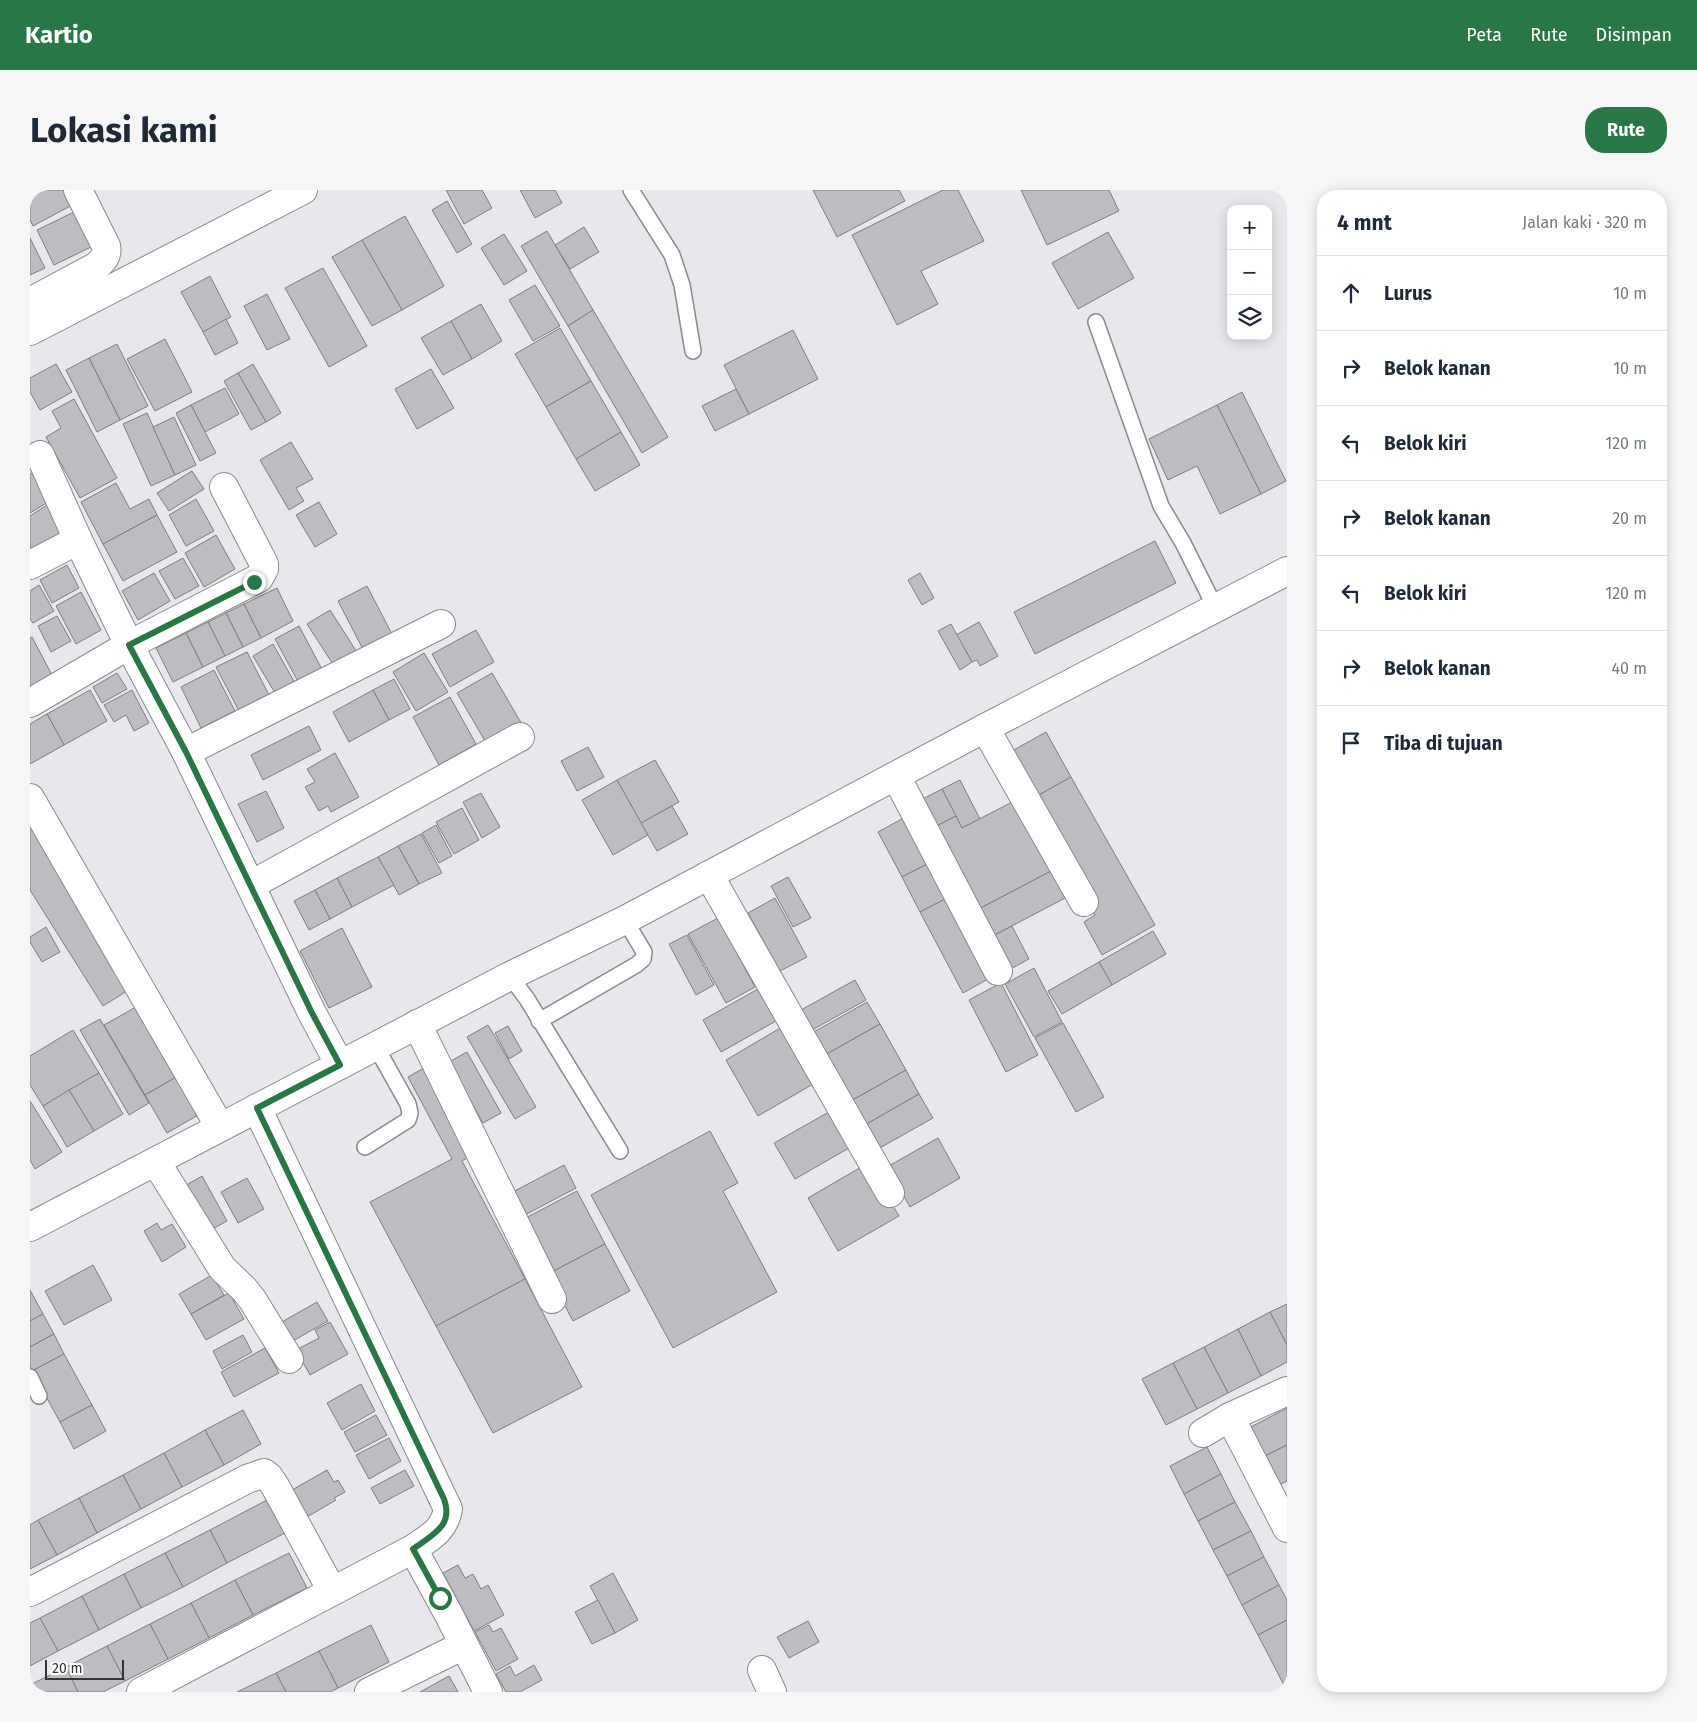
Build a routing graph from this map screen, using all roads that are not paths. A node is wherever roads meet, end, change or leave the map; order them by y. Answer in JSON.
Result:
{"nodes":[{"id":1,"x":78,"y":190,"type":"edge"},
{"id":2,"x":303,"y":190,"type":"edge"},
{"id":3,"x":631,"y":190,"type":"edge"},
{"id":4,"x":30,"y":302,"type":"edge"},
{"id":5,"x":1096,"y":322,"type":"dead end"},
{"id":6,"x":30,"y":332,"type":"edge"},
{"id":7,"x":693,"y":351,"type":"dead end"},
{"id":8,"x":40,"y":455,"type":"dead end"},
{"id":9,"x":224,"y":487,"type":"dead end"},
{"id":10,"x":78,"y":540,"type":"junction"},
{"id":11,"x":30,"y":565,"type":"edge"},
{"id":12,"x":1287,"y":571,"type":"edge"},
{"id":13,"x":1215,"y":607,"type":"junction"},
{"id":14,"x":441,"y":624,"type":"dead end"},
{"id":15,"x":129,"y":645,"type":"junction"},
{"id":16,"x":30,"y":704,"type":"edge"},
{"id":17,"x":985,"y":728,"type":"junction"},
{"id":18,"x":520,"y":737,"type":"dead end"},
{"id":19,"x":186,"y":752,"type":"junction"},
{"id":20,"x":896,"y":776,"type":"junction"},
{"id":21,"x":30,"y":798,"type":"edge"},
{"id":22,"x":709,"y":875,"type":"junction"},
{"id":23,"x":250,"y":885,"type":"junction"},
{"id":24,"x":1084,"y":902,"type":"dead end"},
{"id":25,"x":624,"y":920,"type":"junction"},
{"id":26,"x":998,"y":971,"type":"dead end"},
{"id":27,"x":510,"y":976,"type":"junction"},
{"id":28,"x":539,"y":1021,"type":"junction"},
{"id":29,"x":417,"y":1024,"type":"junction"},
{"id":30,"x":375,"y":1046,"type":"junction"},
{"id":31,"x":340,"y":1065,"type":"junction"},
{"id":32,"x":257,"y":1108,"type":"junction"},
{"id":33,"x":220,"y":1127,"type":"junction"},
{"id":34,"x":365,"y":1147,"type":"dead end"},
{"id":35,"x":620,"y":1151,"type":"dead end"},
{"id":36,"x":156,"y":1162,"type":"junction"},
{"id":37,"x":890,"y":1193,"type":"dead end"},
{"id":38,"x":30,"y":1226,"type":"edge"},
{"id":39,"x":552,"y":1299,"type":"dead end"},
{"id":40,"x":289,"y":1359,"type":"dead end"},
{"id":41,"x":30,"y":1377,"type":"edge"},
{"id":42,"x":1287,"y":1391,"type":"edge"},
{"id":43,"x":39,"y":1396,"type":"dead end"},
{"id":44,"x":1230,"y":1417,"type":"junction"},
{"id":45,"x":1203,"y":1433,"type":"dead end"},
{"id":46,"x":1287,"y":1528,"type":"edge"},
{"id":47,"x":413,"y":1549,"type":"junction"},
{"id":48,"x":332,"y":1591,"type":"junction"},
{"id":49,"x":30,"y":1592,"type":"edge"},
{"id":50,"x":464,"y":1645,"type":"junction"},
{"id":51,"x":141,"y":1692,"type":"edge"},
{"id":52,"x":369,"y":1692,"type":"edge"},
{"id":53,"x":488,"y":1692,"type":"edge"}],
"edges":[{"from":1,"to":4,"type":"street"},
{"from":2,"to":6,"type":"street"},
{"from":3,"to":7,"type":"lane"},
{"from":5,"to":13,"type":"lane"},
{"from":8,"to":10,"type":"street"},
{"from":9,"to":15,"type":"street"},
{"from":10,"to":11,"type":"street"},
{"from":10,"to":15,"type":"street"},
{"from":12,"to":13,"type":"street"},
{"from":13,"to":17,"type":"street"},
{"from":14,"to":19,"type":"street"},
{"from":15,"to":16,"type":"street"},
{"from":15,"to":19,"type":"street"},
{"from":17,"to":20,"type":"street"},
{"from":17,"to":24,"type":"street"},
{"from":18,"to":23,"type":"street"},
{"from":19,"to":23,"type":"street"},
{"from":20,"to":22,"type":"street"},
{"from":20,"to":26,"type":"street"},
{"from":21,"to":33,"type":"street"},
{"from":22,"to":25,"type":"street"},
{"from":22,"to":37,"type":"street"},
{"from":23,"to":31,"type":"street"},
{"from":25,"to":27,"type":"street"},
{"from":25,"to":28,"type":"lane"},
{"from":27,"to":28,"type":"lane"},
{"from":27,"to":29,"type":"street"},
{"from":28,"to":35,"type":"lane"},
{"from":29,"to":30,"type":"street"},
{"from":29,"to":39,"type":"street"},
{"from":30,"to":31,"type":"street"},
{"from":30,"to":34,"type":"lane"},
{"from":31,"to":32,"type":"street"},
{"from":32,"to":33,"type":"street"},
{"from":32,"to":47,"type":"street"},
{"from":33,"to":36,"type":"street"},
{"from":36,"to":38,"type":"street"},
{"from":36,"to":40,"type":"street"},
{"from":41,"to":43,"type":"lane"},
{"from":42,"to":44,"type":"street"},
{"from":44,"to":45,"type":"street"},
{"from":44,"to":46,"type":"street"},
{"from":47,"to":48,"type":"street"},
{"from":47,"to":50,"type":"street"},
{"from":48,"to":49,"type":"street"},
{"from":48,"to":51,"type":"street"},
{"from":50,"to":52,"type":"street"},
{"from":50,"to":53,"type":"street"}]}
